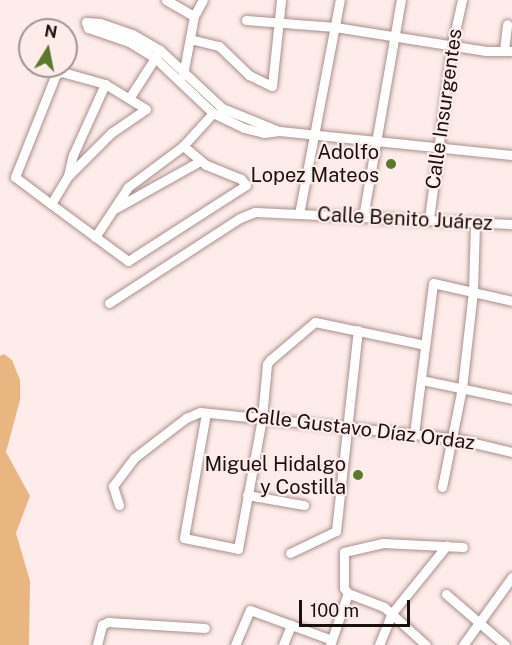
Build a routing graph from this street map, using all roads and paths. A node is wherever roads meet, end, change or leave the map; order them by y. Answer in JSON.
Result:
{"nodes":[{"id":1,"x":167,"y":0,"type":"edge"},
{"id":2,"x":203,"y":0,"type":"edge"},
{"id":3,"x":281,"y":0,"type":"edge"},
{"id":4,"x":340,"y":0,"type":"edge"},
{"id":5,"x":401,"y":0,"type":"edge"},
{"id":6,"x":462,"y":0,"type":"edge"},
{"id":7,"x":195,"y":16,"type":"junction"},
{"id":8,"x":246,"y":21,"type":"dead end"},
{"id":9,"x":279,"y":21,"type":"junction"},
{"id":10,"x":507,"y":24,"type":"dead end"},
{"id":11,"x":335,"y":27,"type":"junction"},
{"id":12,"x":395,"y":36,"type":"junction"},
{"id":13,"x":190,"y":39,"type":"junction"},
{"id":14,"x":452,"y":45,"type":"junction"},
{"id":15,"x":508,"y":51,"type":"edge"},
{"id":16,"x":158,"y":54,"type":"junction"},
{"id":17,"x":184,"y":71,"type":"junction"},
{"id":18,"x":182,"y":81,"type":"junction"},
{"id":19,"x":105,"y":84,"type":"junction"},
{"id":20,"x":130,"y":97,"type":"junction"},
{"id":21,"x":213,"y":113,"type":"junction"},
{"id":22,"x":279,"y":131,"type":"junction"},
{"id":23,"x":314,"y":135,"type":"junction"},
{"id":24,"x":376,"y":142,"type":"junction"},
{"id":25,"x":183,"y":146,"type":"junction"},
{"id":26,"x":439,"y":147,"type":"junction"},
{"id":27,"x":512,"y":155,"type":"edge"},
{"id":28,"x":200,"y":161,"type":"junction"},
{"id":29,"x":68,"y":176,"type":"junction"},
{"id":30,"x":51,"y":204,"type":"junction"},
{"id":31,"x":115,"y":208,"type":"junction"},
{"id":32,"x":299,"y":213,"type":"junction"},
{"id":33,"x":363,"y":217,"type":"junction"},
{"id":34,"x":429,"y":219,"type":"junction"},
{"id":35,"x":476,"y":222,"type":"junction"},
{"id":36,"x":512,"y":224,"type":"edge"},
{"id":37,"x":95,"y":237,"type":"junction"},
{"id":38,"x":473,"y":291,"type":"junction"},
{"id":39,"x":512,"y":301,"type":"edge"},
{"id":40,"x":109,"y":303,"type":"dead end"},
{"id":41,"x":358,"y":330,"type":"junction"},
{"id":42,"x":425,"y":345,"type":"junction"},
{"id":43,"x":422,"y":380,"type":"junction"},
{"id":44,"x":462,"y":388,"type":"junction"},
{"id":45,"x":512,"y":399,"type":"edge"},
{"id":46,"x":206,"y":413,"type":"junction"},
{"id":47,"x":262,"y":418,"type":"junction"},
{"id":48,"x":350,"y":426,"type":"junction"},
{"id":49,"x":414,"y":434,"type":"junction"},
{"id":50,"x":453,"y":438,"type":"junction"},
{"id":51,"x":512,"y":452,"type":"edge"},
{"id":52,"x":442,"y":487,"type":"dead end"},
{"id":53,"x":248,"y":495,"type":"junction"},
{"id":54,"x":119,"y":505,"type":"dead end"},
{"id":55,"x":304,"y":505,"type":"dead end"},
{"id":56,"x":447,"y":545,"type":"junction"},
{"id":57,"x":463,"y":547,"type":"dead end"},
{"id":58,"x":290,"y":553,"type":"dead end"},
{"id":59,"x":512,"y":577,"type":"edge"},
{"id":60,"x":348,"y":593,"type":"junction"},
{"id":61,"x":446,"y":594,"type":"dead end"},
{"id":62,"x":392,"y":613,"type":"junction"},
{"id":63,"x":478,"y":623,"type":"junction"},
{"id":64,"x":291,"y":625,"type":"junction"},
{"id":65,"x":205,"y":628,"type":"dead end"},
{"id":66,"x":331,"y":643,"type":"edge"},
{"id":67,"x":97,"y":645,"type":"edge"},
{"id":68,"x":235,"y":645,"type":"edge"},
{"id":69,"x":283,"y":645,"type":"edge"},
{"id":70,"x":379,"y":645,"type":"edge"},
{"id":71,"x":426,"y":645,"type":"edge"},
{"id":72,"x":463,"y":645,"type":"edge"},
{"id":73,"x":506,"y":645,"type":"edge"}],
"edges":[{"from":1,"to":7,"type":"street"},
{"from":2,"to":7,"type":"street"},
{"from":3,"to":9,"type":"street"},
{"from":4,"to":11,"type":"street"},
{"from":5,"to":12,"type":"street"},
{"from":6,"to":14,"type":"street","name":"Calle Insurgentes"},
{"from":7,"to":13,"type":"street"},
{"from":8,"to":9,"type":"street"},
{"from":9,"to":11,"type":"street"},
{"from":9,"to":13,"type":"street"},
{"from":10,"to":15,"type":"street"},
{"from":11,"to":12,"type":"street"},
{"from":11,"to":23,"type":"street"},
{"from":12,"to":14,"type":"street"},
{"from":12,"to":24,"type":"street"},
{"from":13,"to":17,"type":"street"},
{"from":14,"to":15,"type":"street"},
{"from":14,"to":26,"type":"street","name":"Calle Insurgentes"},
{"from":16,"to":16,"type":"street"},
{"from":16,"to":17,"type":"street"},
{"from":16,"to":18,"type":"street"},
{"from":16,"to":20,"type":"street"},
{"from":17,"to":18,"type":"street"},
{"from":17,"to":22,"type":"street"},
{"from":18,"to":21,"type":"street"},
{"from":19,"to":20,"type":"street"},
{"from":19,"to":29,"type":"street"},
{"from":19,"to":30,"type":"street"},
{"from":20,"to":29,"type":"street"},
{"from":21,"to":22,"type":"street"},
{"from":21,"to":25,"type":"street"},
{"from":22,"to":23,"type":"street"},
{"from":23,"to":24,"type":"street"},
{"from":23,"to":32,"type":"street"},
{"from":24,"to":26,"type":"street"},
{"from":24,"to":33,"type":"street"},
{"from":25,"to":28,"type":"street"},
{"from":25,"to":31,"type":"street"},
{"from":26,"to":27,"type":"street"},
{"from":26,"to":34,"type":"street","name":"Calle Insurgentes"},
{"from":28,"to":31,"type":"street"},
{"from":28,"to":37,"type":"street"},
{"from":29,"to":30,"type":"street"},
{"from":30,"to":37,"type":"street"},
{"from":31,"to":37,"type":"street"},
{"from":32,"to":33,"type":"street","name":"Calle Benito Juárez"},
{"from":32,"to":40,"type":"street","name":"Calle Benito Juárez"},
{"from":33,"to":34,"type":"street","name":"Calle Benito Juárez"},
{"from":34,"to":35,"type":"street","name":"Calle Benito Juárez"},
{"from":35,"to":36,"type":"street","name":"Calle Benito Juárez"},
{"from":35,"to":38,"type":"street"},
{"from":38,"to":39,"type":"street"},
{"from":38,"to":42,"type":"street"},
{"from":38,"to":44,"type":"street"},
{"from":41,"to":42,"type":"street"},
{"from":41,"to":47,"type":"street"},
{"from":41,"to":48,"type":"street"},
{"from":42,"to":43,"type":"street"},
{"from":43,"to":44,"type":"street"},
{"from":43,"to":49,"type":"street"},
{"from":44,"to":45,"type":"street"},
{"from":44,"to":50,"type":"street"},
{"from":46,"to":47,"type":"street","name":"Calle Gustavo Díaz Ordaz"},
{"from":46,"to":53,"type":"street"},
{"from":46,"to":54,"type":"street"},
{"from":47,"to":48,"type":"street","name":"Calle Gustavo Díaz Ordaz"},
{"from":47,"to":53,"type":"street"},
{"from":48,"to":49,"type":"street","name":"Calle Gustavo Díaz Ordaz"},
{"from":48,"to":58,"type":"street"},
{"from":49,"to":50,"type":"street","name":"Calle Gustavo Díaz Ordaz"},
{"from":50,"to":51,"type":"street","name":"Calle Gustavo Díaz Ordaz"},
{"from":50,"to":52,"type":"street"},
{"from":53,"to":55,"type":"street"},
{"from":56,"to":57,"type":"street"},
{"from":56,"to":60,"type":"street"},
{"from":56,"to":62,"type":"street"},
{"from":59,"to":63,"type":"street"},
{"from":60,"to":62,"type":"street"},
{"from":60,"to":66,"type":"street"},
{"from":61,"to":63,"type":"street"},
{"from":62,"to":70,"type":"street"},
{"from":62,"to":71,"type":"street"},
{"from":63,"to":72,"type":"street"},
{"from":63,"to":73,"type":"street"},
{"from":64,"to":66,"type":"street"},
{"from":64,"to":68,"type":"street"},
{"from":64,"to":69,"type":"street"},
{"from":65,"to":67,"type":"street"}]}
